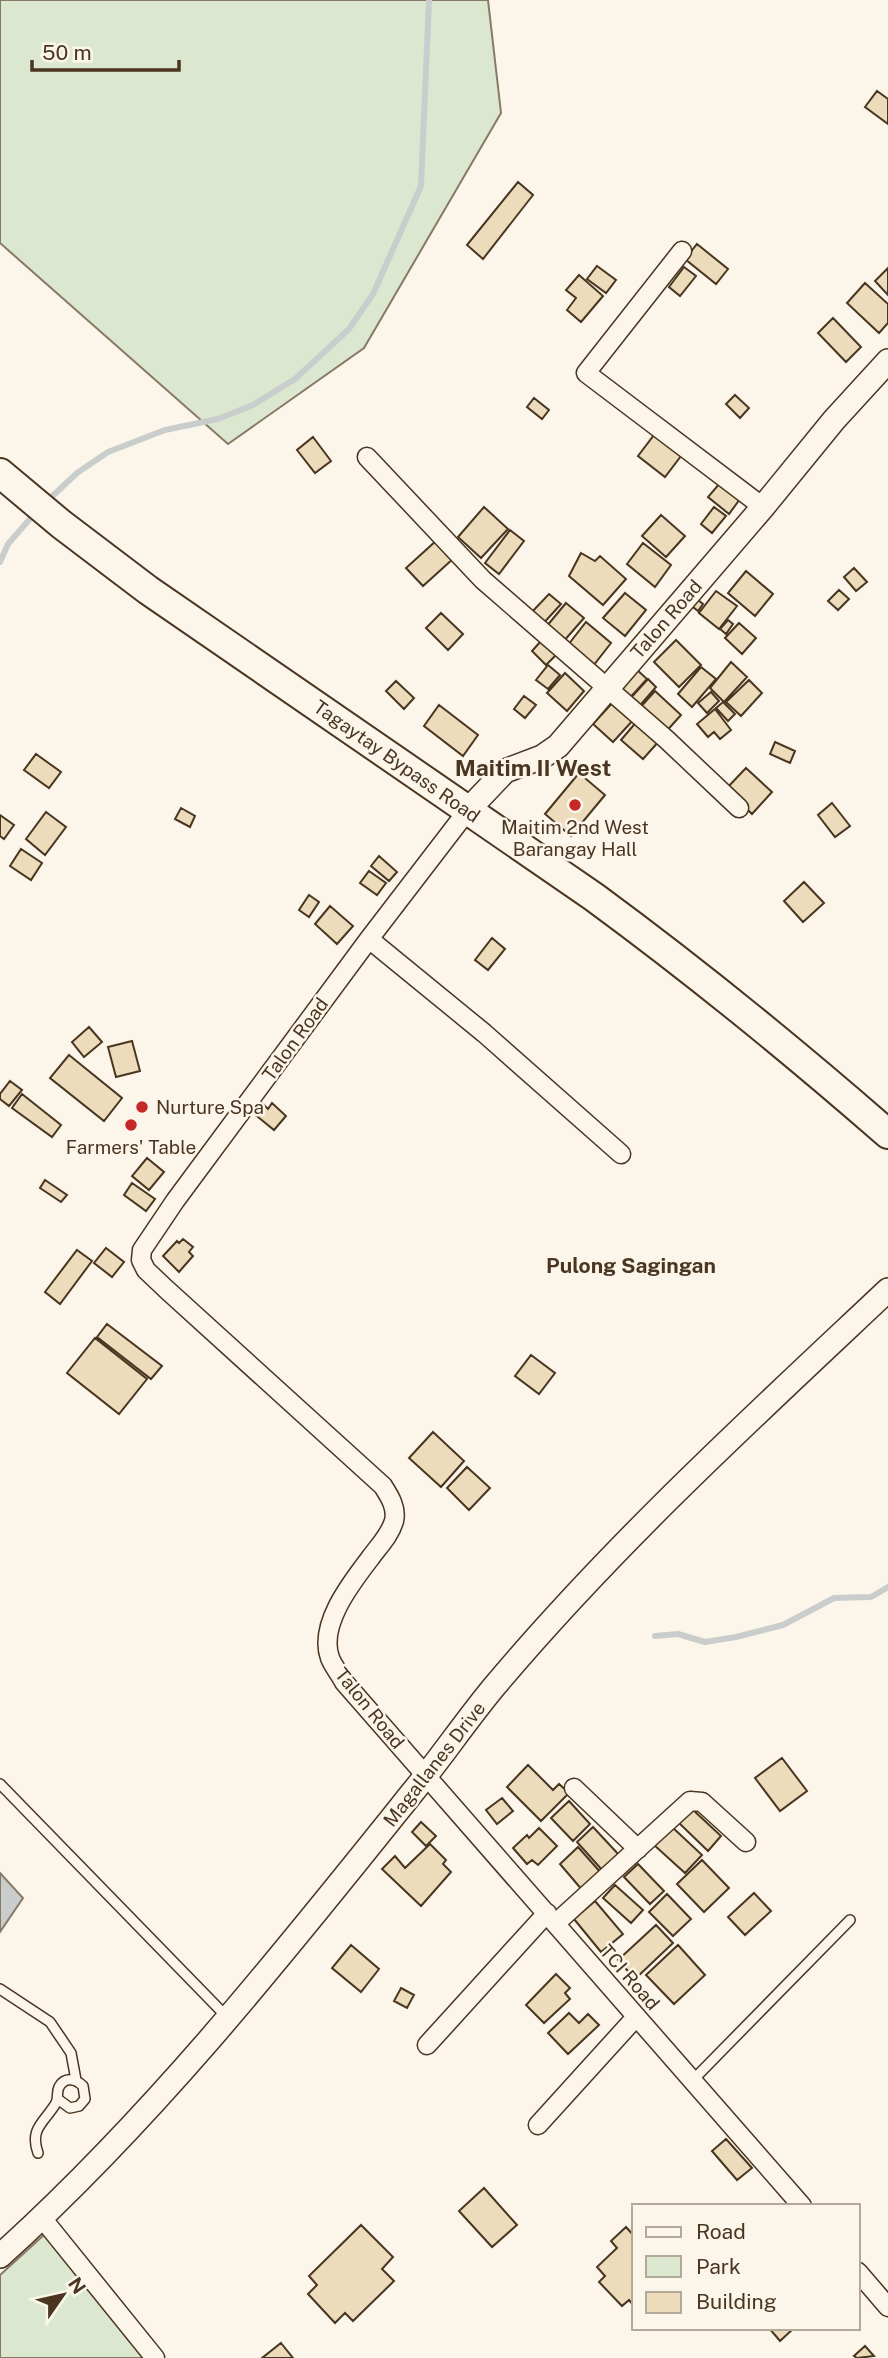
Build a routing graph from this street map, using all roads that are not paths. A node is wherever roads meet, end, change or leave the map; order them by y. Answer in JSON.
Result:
{"nodes":[{"id":1,"x":682,"y":251,"type":"dead end"},
{"id":2,"x":888,"y":361,"type":"edge"},
{"id":3,"x":367,"y":457,"type":"dead end"},
{"id":4,"x":2,"y":475,"type":"edge"},
{"id":5,"x":763,"y":507,"type":"junction"},
{"id":6,"x":606,"y":688,"type":"junction"},
{"id":7,"x":739,"y":808,"type":"dead end"},
{"id":8,"x":468,"y":810,"type":"junction"},
{"id":9,"x":369,"y":939,"type":"junction"},
{"id":10,"x":888,"y":1134,"type":"edge"},
{"id":11,"x":621,"y":1154,"type":"dead end"},
{"id":12,"x":888,"y":1290,"type":"edge"},
{"id":13,"x":426,"y":1776,"type":"junction"},
{"id":14,"x":0,"y":1784,"type":"edge"},
{"id":15,"x":574,"y":1788,"type":"dead end"},
{"id":16,"x":746,"y":1842,"type":"dead end"},
{"id":17,"x":638,"y":1849,"type":"junction"},
{"id":18,"x":552,"y":1918,"type":"junction"},
{"id":19,"x":850,"y":1920,"type":"dead end"},
{"id":20,"x":0,"y":1989,"type":"edge"},
{"id":21,"x":636,"y":2017,"type":"junction"},
{"id":22,"x":228,"y":2018,"type":"junction"},
{"id":23,"x":428,"y":2045,"type":"dead end"},
{"id":24,"x":76,"y":2080,"type":"junction"},
{"id":25,"x":692,"y":2081,"type":"junction"},
{"id":26,"x":59,"y":2099,"type":"junction"},
{"id":27,"x":538,"y":2125,"type":"dead end"},
{"id":28,"x":38,"y":2153,"type":"dead end"},
{"id":29,"x":800,"y":2204,"type":"edge"},
{"id":30,"x":42,"y":2218,"type":"junction"},
{"id":31,"x":0,"y":2256,"type":"edge"},
{"id":32,"x":860,"y":2274,"type":"edge"},
{"id":33,"x":888,"y":2306,"type":"edge"},
{"id":34,"x":155,"y":2358,"type":"edge"}],
"edges":[{"from":1,"to":5,"type":"street"},
{"from":2,"to":5,"type":"street","name":"Talon Road"},
{"from":3,"to":6,"type":"street"},
{"from":4,"to":8,"type":"main road","name":"Tagaytay Bypass Road"},
{"from":5,"to":6,"type":"street","name":"Talon Road"},
{"from":6,"to":7,"type":"street"},
{"from":6,"to":8,"type":"street","name":"Talon Road"},
{"from":8,"to":9,"type":"street","name":"Talon Road"},
{"from":8,"to":10,"type":"main road","name":"Tagaytay Bypass Road"},
{"from":9,"to":11,"type":"street"},
{"from":9,"to":13,"type":"street","name":"Talon Road"},
{"from":12,"to":13,"type":"street","name":"Magallanes Drive"},
{"from":13,"to":18,"type":"street","name":"TCI Road"},
{"from":13,"to":22,"type":"street","name":"Magallanes Drive"},
{"from":14,"to":22,"type":"lane"},
{"from":15,"to":17,"type":"street"},
{"from":16,"to":17,"type":"street"},
{"from":17,"to":18,"type":"street"},
{"from":18,"to":21,"type":"street","name":"TCI Road"},
{"from":18,"to":23,"type":"street"},
{"from":19,"to":25,"type":"lane"},
{"from":20,"to":24,"type":"lane"},
{"from":21,"to":25,"type":"street","name":"TCI Road"},
{"from":21,"to":27,"type":"street"},
{"from":22,"to":30,"type":"street","name":"Magallanes Drive"},
{"from":24,"to":26,"type":"lane"},
{"from":24,"to":26,"type":"lane"},
{"from":25,"to":29,"type":"street","name":"TCI Road"},
{"from":26,"to":28,"type":"lane"},
{"from":30,"to":31,"type":"street","name":"Magallanes Drive"},
{"from":30,"to":34,"type":"street"},
{"from":32,"to":33,"type":"street"}]}
